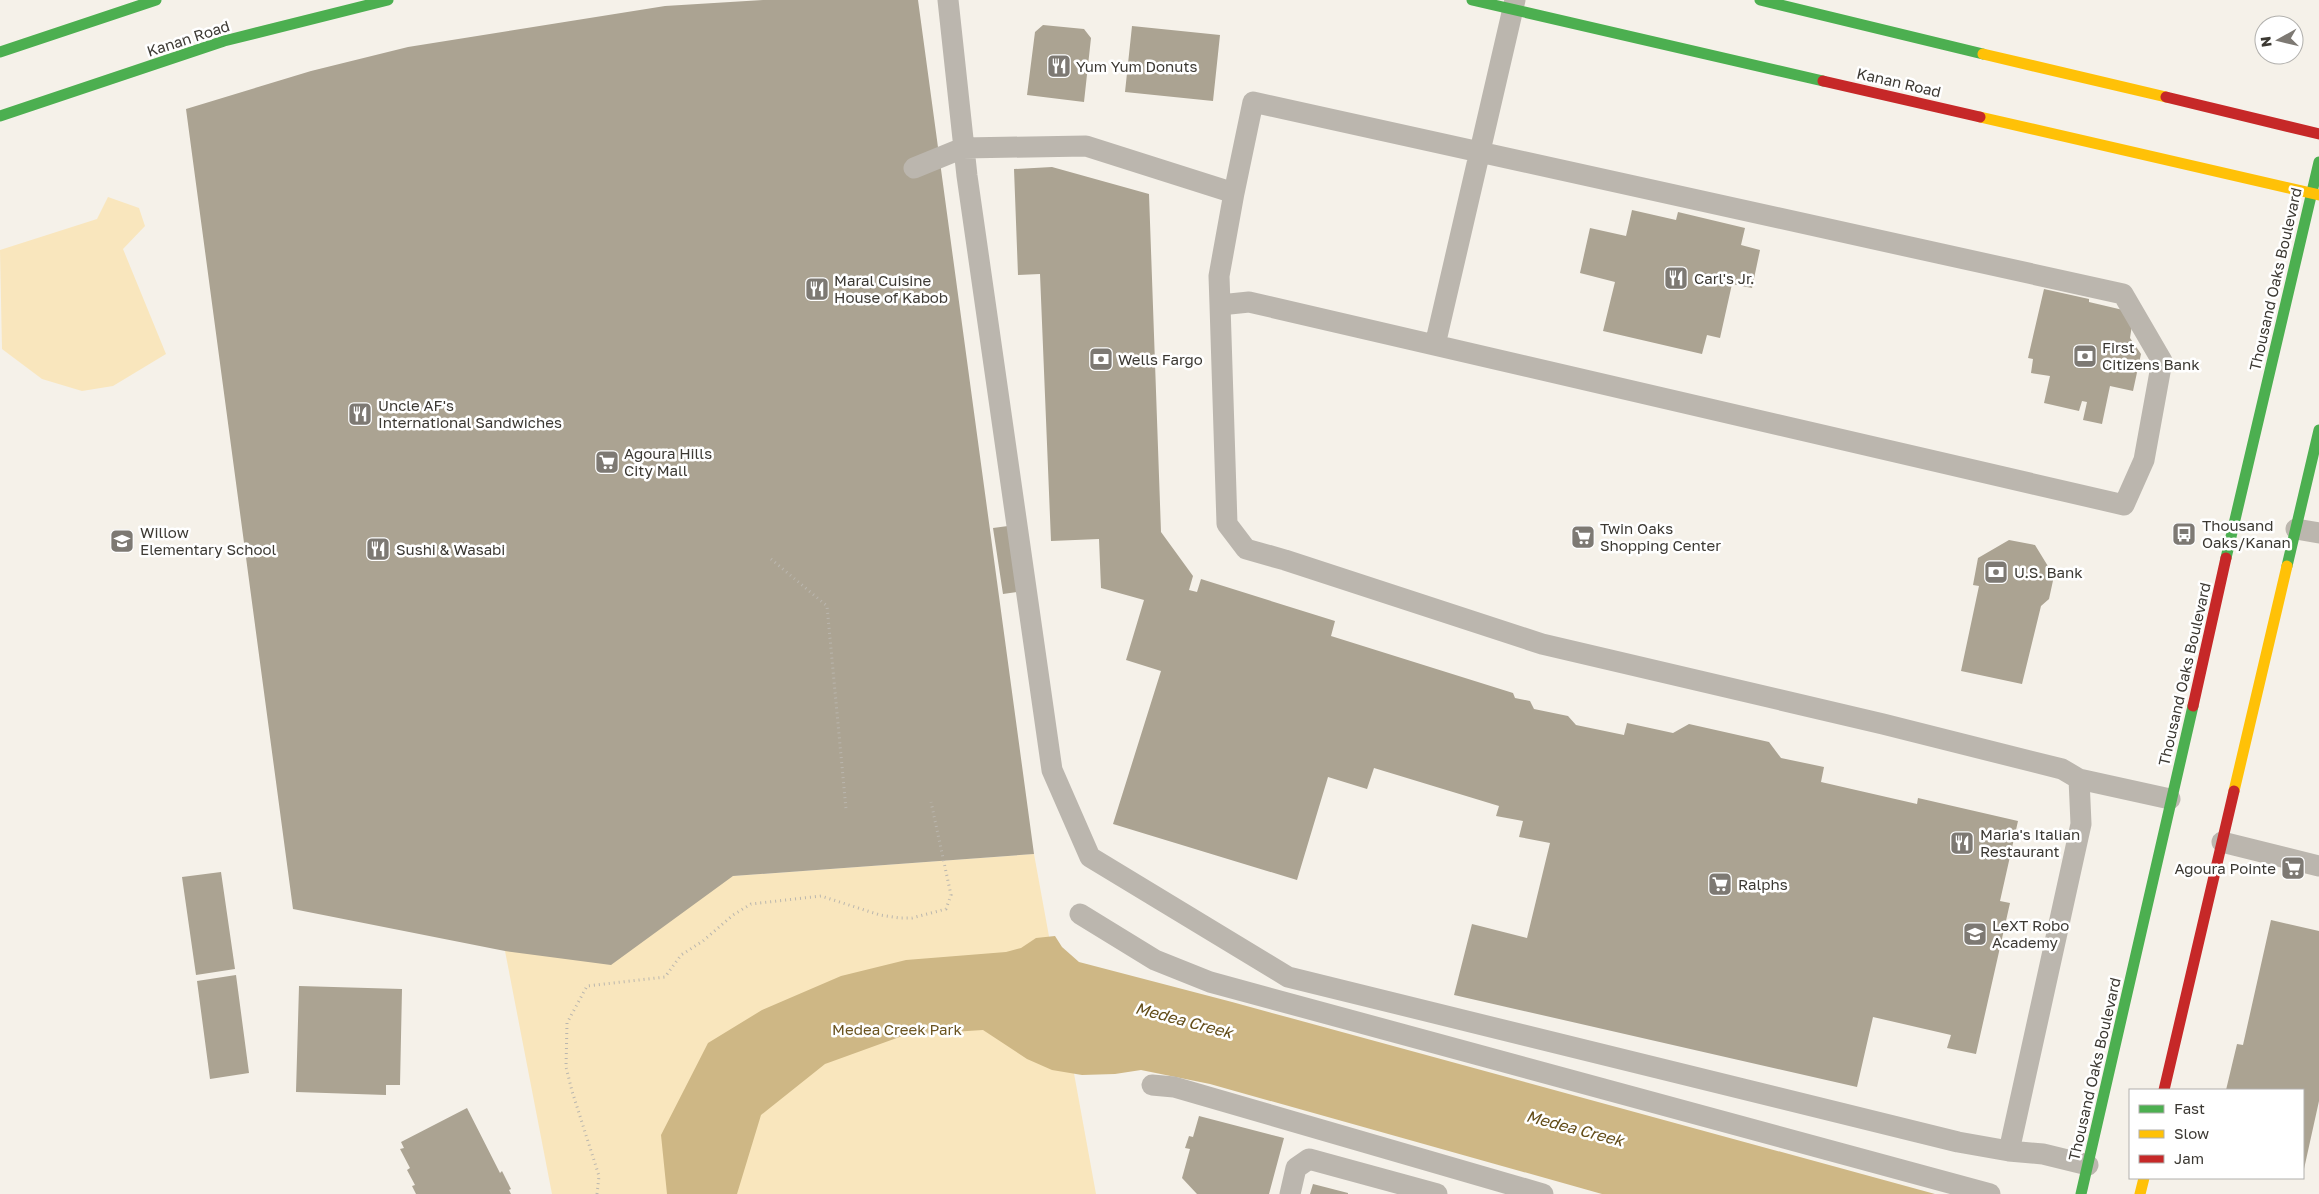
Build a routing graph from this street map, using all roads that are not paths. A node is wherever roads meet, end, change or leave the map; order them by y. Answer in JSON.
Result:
{"nodes":[{"id":1,"x":156,"y":0,"type":"edge"},
{"id":2,"x":388,"y":0,"type":"edge"},
{"id":3,"x":948,"y":0,"type":"edge"},
{"id":4,"x":1472,"y":0,"type":"edge"},
{"id":5,"x":1760,"y":0,"type":"edge"},
{"id":6,"x":1514,"y":5,"type":"edge"},
{"id":7,"x":0,"y":52,"type":"edge"},
{"id":8,"x":0,"y":116,"type":"edge"},
{"id":9,"x":2319,"y":134,"type":"edge"},
{"id":10,"x":963,"y":148,"type":"junction"},
{"id":11,"x":1480,"y":152,"type":"junction"},
{"id":12,"x":2319,"y":162,"type":"edge"},
{"id":13,"x":914,"y":168,"type":"dead end"},
{"id":14,"x":1234,"y":193,"type":"junction"},
{"id":15,"x":2315,"y":194,"type":"edge"},
{"id":16,"x":1220,"y":305,"type":"junction"},
{"id":17,"x":1435,"y":345,"type":"junction"},
{"id":18,"x":2319,"y":430,"type":"edge"},
{"id":19,"x":2296,"y":529,"type":"junction"},
{"id":20,"x":2319,"y":533,"type":"edge"},
{"id":21,"x":2079,"y":779,"type":"junction"},
{"id":22,"x":2170,"y":799,"type":"junction"},
{"id":23,"x":2222,"y":842,"type":"junction"},
{"id":24,"x":2319,"y":866,"type":"edge"},
{"id":25,"x":1080,"y":914,"type":"dead end"},
{"id":26,"x":1152,"y":1085,"type":"dead end"},
{"id":27,"x":2164,"y":1089,"type":"edge"},
{"id":28,"x":2009,"y":1151,"type":"junction"},
{"id":29,"x":2088,"y":1165,"type":"junction"},
{"id":30,"x":2144,"y":1179,"type":"edge"},
{"id":31,"x":1290,"y":1194,"type":"edge"},
{"id":32,"x":1437,"y":1194,"type":"edge"},
{"id":33,"x":1543,"y":1194,"type":"edge"},
{"id":34,"x":1990,"y":1194,"type":"edge"},
{"id":35,"x":2081,"y":1194,"type":"edge"},
{"id":36,"x":2140,"y":1194,"type":"edge"}],
"edges":[{"from":1,"to":7,"type":"main road"},
{"from":2,"to":8,"type":"main road","name":"Kanan Road"},
{"from":3,"to":10,"type":"lane"},
{"from":4,"to":6,"type":"main road","name":"Kanan Road"},
{"from":5,"to":9,"type":"main road"},
{"from":6,"to":11,"type":"lane"},
{"from":6,"to":15,"type":"main road","name":"Kanan Road"},
{"from":10,"to":13,"type":"lane"},
{"from":10,"to":14,"type":"lane"},
{"from":10,"to":28,"type":"lane"},
{"from":11,"to":14,"type":"lane"},
{"from":11,"to":17,"type":"lane"},
{"from":11,"to":17,"type":"lane"},
{"from":12,"to":15,"type":"main road","name":"Thousand Oaks Boulevard"},
{"from":14,"to":16,"type":"lane"},
{"from":15,"to":22,"type":"main road","name":"Thousand Oaks Boulevard"},
{"from":16,"to":17,"type":"lane"},
{"from":16,"to":21,"type":"lane"},
{"from":18,"to":19,"type":"main road"},
{"from":19,"to":20,"type":"lane"},
{"from":19,"to":23,"type":"main road"},
{"from":21,"to":22,"type":"lane"},
{"from":21,"to":28,"type":"lane"},
{"from":22,"to":29,"type":"main road","name":"Thousand Oaks Boulevard"},
{"from":23,"to":24,"type":"lane"},
{"from":23,"to":27,"type":"main road"},
{"from":25,"to":34,"type":"lane"},
{"from":26,"to":33,"type":"lane"},
{"from":28,"to":29,"type":"lane"},
{"from":29,"to":35,"type":"main road","name":"Thousand Oaks Boulevard"},
{"from":30,"to":36,"type":"main road"},
{"from":31,"to":32,"type":"lane"}]}
